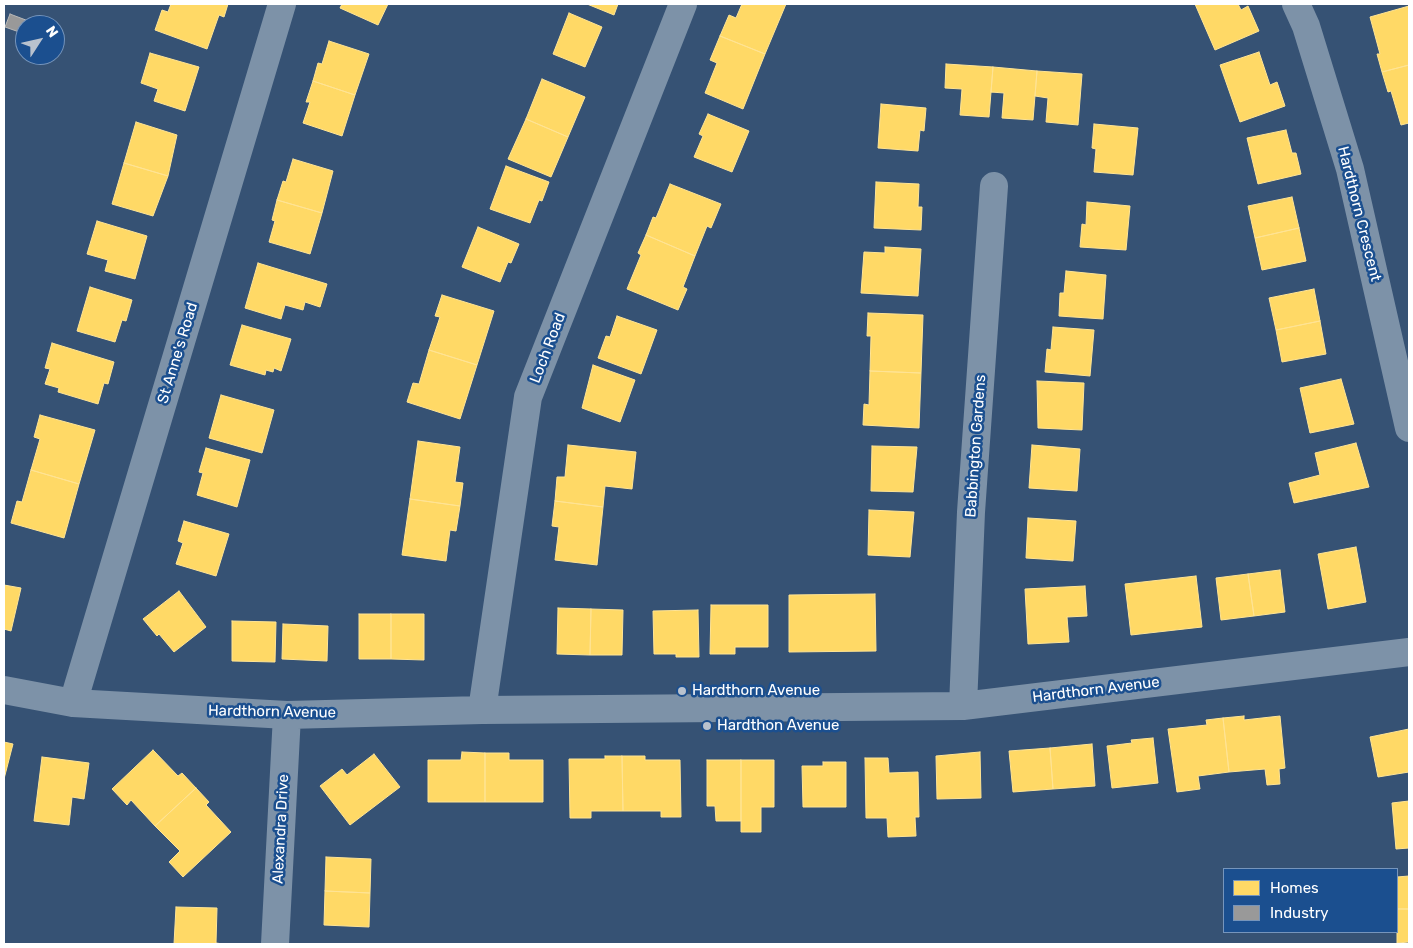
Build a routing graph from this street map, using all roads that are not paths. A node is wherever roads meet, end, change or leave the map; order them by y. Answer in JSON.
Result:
{"nodes":[{"id":1,"x":282,"y":4,"type":"edge"},
{"id":2,"x":683,"y":4,"type":"edge"},
{"id":3,"x":1296,"y":4,"type":"edge"},
{"id":4,"x":994,"y":186,"type":"dead end"},
{"id":5,"x":1409,"y":428,"type":"edge"},
{"id":6,"x":1409,"y":652,"type":"edge"},
{"id":7,"x":4,"y":690,"type":"edge"},
{"id":8,"x":73,"y":703,"type":"junction"},
{"id":9,"x":963,"y":706,"type":"junction"},
{"id":10,"x":482,"y":710,"type":"junction"},
{"id":11,"x":287,"y":715,"type":"junction"},
{"id":12,"x":275,"y":944,"type":"edge"}],
"edges":[{"from":1,"to":8,"type":"street","name":"St Anne's Road"},
{"from":2,"to":10,"type":"street","name":"Loch Road"},
{"from":3,"to":5,"type":"street","name":"Hardthorn Crescent"},
{"from":4,"to":9,"type":"street","name":"Babbington Gardens"},
{"from":6,"to":9,"type":"street","name":"Hardthorn Avenue"},
{"from":7,"to":8,"type":"street","name":"Hardthorn Avenue"},
{"from":8,"to":11,"type":"street","name":"Hardthorn Avenue"},
{"from":9,"to":10,"type":"street","name":"Hardthorn Avenue"},
{"from":10,"to":11,"type":"street","name":"Hardthorn Avenue"},
{"from":11,"to":12,"type":"street","name":"Alexandra Drive"}]}
